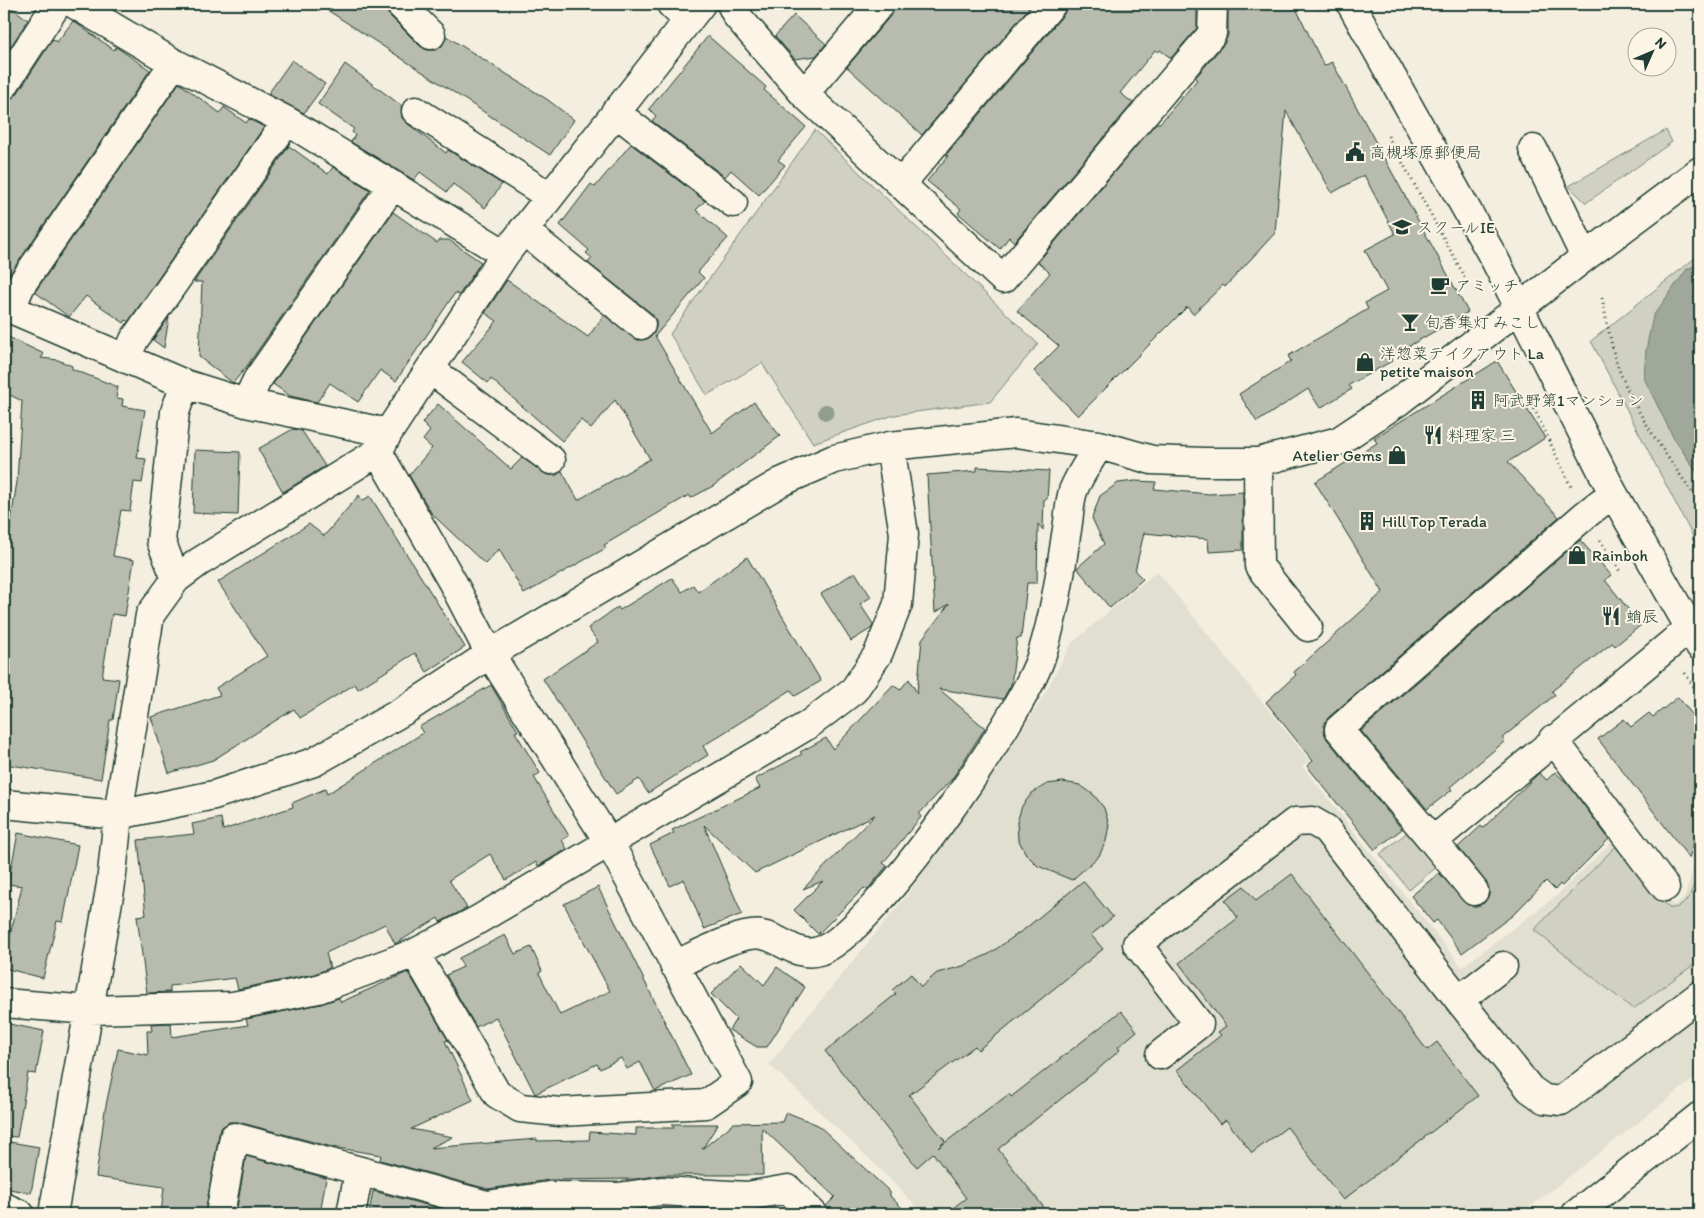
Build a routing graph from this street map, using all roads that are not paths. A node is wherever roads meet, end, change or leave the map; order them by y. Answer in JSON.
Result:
{"nodes":[{"id":1,"x":58,"y":4,"type":"edge"},
{"id":2,"x":74,"y":4,"type":"edge"},
{"id":3,"x":400,"y":4,"type":"edge"},
{"id":4,"x":731,"y":4,"type":"edge"},
{"id":5,"x":880,"y":4,"type":"edge"},
{"id":6,"x":1052,"y":4,"type":"edge"},
{"id":7,"x":1213,"y":4,"type":"edge"},
{"id":8,"x":1351,"y":4,"type":"edge"},
{"id":9,"x":687,"y":9,"type":"edge"},
{"id":10,"x":431,"y":35,"type":"dead end"},
{"id":11,"x":174,"y":63,"type":"junction"},
{"id":12,"x":4,"y":85,"type":"edge"},
{"id":13,"x":804,"y":94,"type":"junction"},
{"id":14,"x":416,"y":111,"type":"dead end"},
{"id":15,"x":615,"y":112,"type":"junction"},
{"id":16,"x":287,"y":121,"type":"junction"},
{"id":17,"x":1533,"y":148,"type":"dead end"},
{"id":18,"x":1700,"y":171,"type":"edge"},
{"id":19,"x":902,"y":184,"type":"junction"},
{"id":20,"x":393,"y":185,"type":"junction"},
{"id":21,"x":549,"y":196,"type":"junction"},
{"id":22,"x":733,"y":203,"type":"dead end"},
{"id":23,"x":523,"y":230,"type":"junction"},
{"id":24,"x":505,"y":254,"type":"junction"},
{"id":25,"x":1585,"y":257,"type":"junction"},
{"id":26,"x":8,"y":307,"type":"edge"},
{"id":27,"x":1520,"y":308,"type":"junction"},
{"id":28,"x":641,"y":325,"type":"dead end"},
{"id":29,"x":126,"y":359,"type":"junction"},
{"id":30,"x":430,"y":369,"type":"junction"},
{"id":31,"x":185,"y":384,"type":"junction"},
{"id":32,"x":246,"y":403,"type":"junction"},
{"id":33,"x":383,"y":443,"type":"junction"},
{"id":34,"x":1099,"y":445,"type":"junction"},
{"id":35,"x":890,"y":446,"type":"junction"},
{"id":36,"x":551,"y":460,"type":"dead end"},
{"id":37,"x":1258,"y":462,"type":"junction"},
{"id":38,"x":1614,"y":493,"type":"junction"},
{"id":39,"x":176,"y":579,"type":"junction"},
{"id":40,"x":1308,"y":628,"type":"dead end"},
{"id":41,"x":1695,"y":637,"type":"edge"},
{"id":42,"x":490,"y":654,"type":"junction"},
{"id":43,"x":1553,"y":740,"type":"junction"},
{"id":44,"x":4,"y":804,"type":"edge"},
{"id":45,"x":118,"y":815,"type":"junction"},
{"id":46,"x":1433,"y":841,"type":"junction"},
{"id":47,"x":610,"y":844,"type":"junction"},
{"id":48,"x":1665,"y":887,"type":"dead end"},
{"id":49,"x":1474,"y":891,"type":"dead end"},
{"id":50,"x":415,"y":953,"type":"junction"},
{"id":51,"x":674,"y":965,"type":"junction"},
{"id":52,"x":1503,"y":966,"type":"dead end"},
{"id":53,"x":1700,"y":995,"type":"edge"},
{"id":54,"x":1459,"y":1000,"type":"junction"},
{"id":55,"x":4,"y":1003,"type":"edge"},
{"id":56,"x":90,"y":1010,"type":"junction"},
{"id":57,"x":1160,"y":1054,"type":"dead end"},
{"id":58,"x":1700,"y":1116,"type":"edge"},
{"id":59,"x":359,"y":1172,"type":"junction"},
{"id":60,"x":746,"y":1205,"type":"edge"},
{"id":61,"x":617,"y":1206,"type":"edge"},
{"id":62,"x":4,"y":1207,"type":"edge"},
{"id":63,"x":486,"y":1210,"type":"edge"},
{"id":64,"x":20,"y":1214,"type":"edge"},
{"id":65,"x":54,"y":1214,"type":"edge"},
{"id":66,"x":220,"y":1214,"type":"edge"},
{"id":67,"x":351,"y":1214,"type":"edge"},
{"id":68,"x":813,"y":1214,"type":"edge"},
{"id":69,"x":1576,"y":1214,"type":"edge"}],
"edges":[{"from":1,"to":12,"type":"street"},
{"from":2,"to":11,"type":"street"},
{"from":3,"to":10,"type":"street"},
{"from":4,"to":13,"type":"street"},
{"from":5,"to":13,"type":"street"},
{"from":6,"to":19,"type":"street"},
{"from":7,"to":19,"type":"street"},
{"from":8,"to":27,"type":"street"},
{"from":9,"to":15,"type":"street"},
{"from":11,"to":16,"type":"street"},
{"from":11,"to":26,"type":"street"},
{"from":13,"to":19,"type":"street"},
{"from":14,"to":21,"type":"street"},
{"from":15,"to":21,"type":"street"},
{"from":15,"to":22,"type":"street"},
{"from":16,"to":20,"type":"street"},
{"from":16,"to":29,"type":"street"},
{"from":17,"to":25,"type":"street"},
{"from":18,"to":25,"type":"street"},
{"from":20,"to":24,"type":"street"},
{"from":20,"to":32,"type":"street"},
{"from":21,"to":23,"type":"street"},
{"from":23,"to":24,"type":"street"},
{"from":23,"to":28,"type":"street"},
{"from":24,"to":30,"type":"street"},
{"from":25,"to":27,"type":"street"},
{"from":26,"to":29,"type":"street"},
{"from":27,"to":37,"type":"street"},
{"from":27,"to":38,"type":"street"},
{"from":29,"to":31,"type":"street"},
{"from":30,"to":33,"type":"street"},
{"from":30,"to":36,"type":"street"},
{"from":31,"to":32,"type":"street"},
{"from":31,"to":39,"type":"street"},
{"from":32,"to":33,"type":"street"},
{"from":33,"to":39,"type":"street"},
{"from":33,"to":42,"type":"street"},
{"from":34,"to":35,"type":"street"},
{"from":34,"to":37,"type":"street"},
{"from":34,"to":51,"type":"street"},
{"from":35,"to":42,"type":"street"},
{"from":35,"to":47,"type":"street"},
{"from":37,"to":40,"type":"street"},
{"from":38,"to":41,"type":"street"},
{"from":38,"to":46,"type":"street"},
{"from":39,"to":45,"type":"street"},
{"from":41,"to":43,"type":"street"},
{"from":42,"to":45,"type":"street"},
{"from":42,"to":47,"type":"street"},
{"from":43,"to":46,"type":"street"},
{"from":43,"to":48,"type":"street"},
{"from":44,"to":45,"type":"street"},
{"from":45,"to":56,"type":"street"},
{"from":46,"to":49,"type":"street"},
{"from":47,"to":50,"type":"street"},
{"from":47,"to":51,"type":"street"},
{"from":50,"to":51,"type":"street"},
{"from":50,"to":56,"type":"street"},
{"from":52,"to":54,"type":"street"},
{"from":53,"to":54,"type":"street"},
{"from":54,"to":57,"type":"street"},
{"from":55,"to":56,"type":"street"},
{"from":56,"to":65,"type":"street"},
{"from":58,"to":69,"type":"street"},
{"from":59,"to":63,"type":"street"},
{"from":59,"to":66,"type":"street"},
{"from":59,"to":67,"type":"street"},
{"from":60,"to":61,"type":"street"},
{"from":60,"to":68,"type":"street"},
{"from":61,"to":63,"type":"street"},
{"from":62,"to":64,"type":"street"}]}
